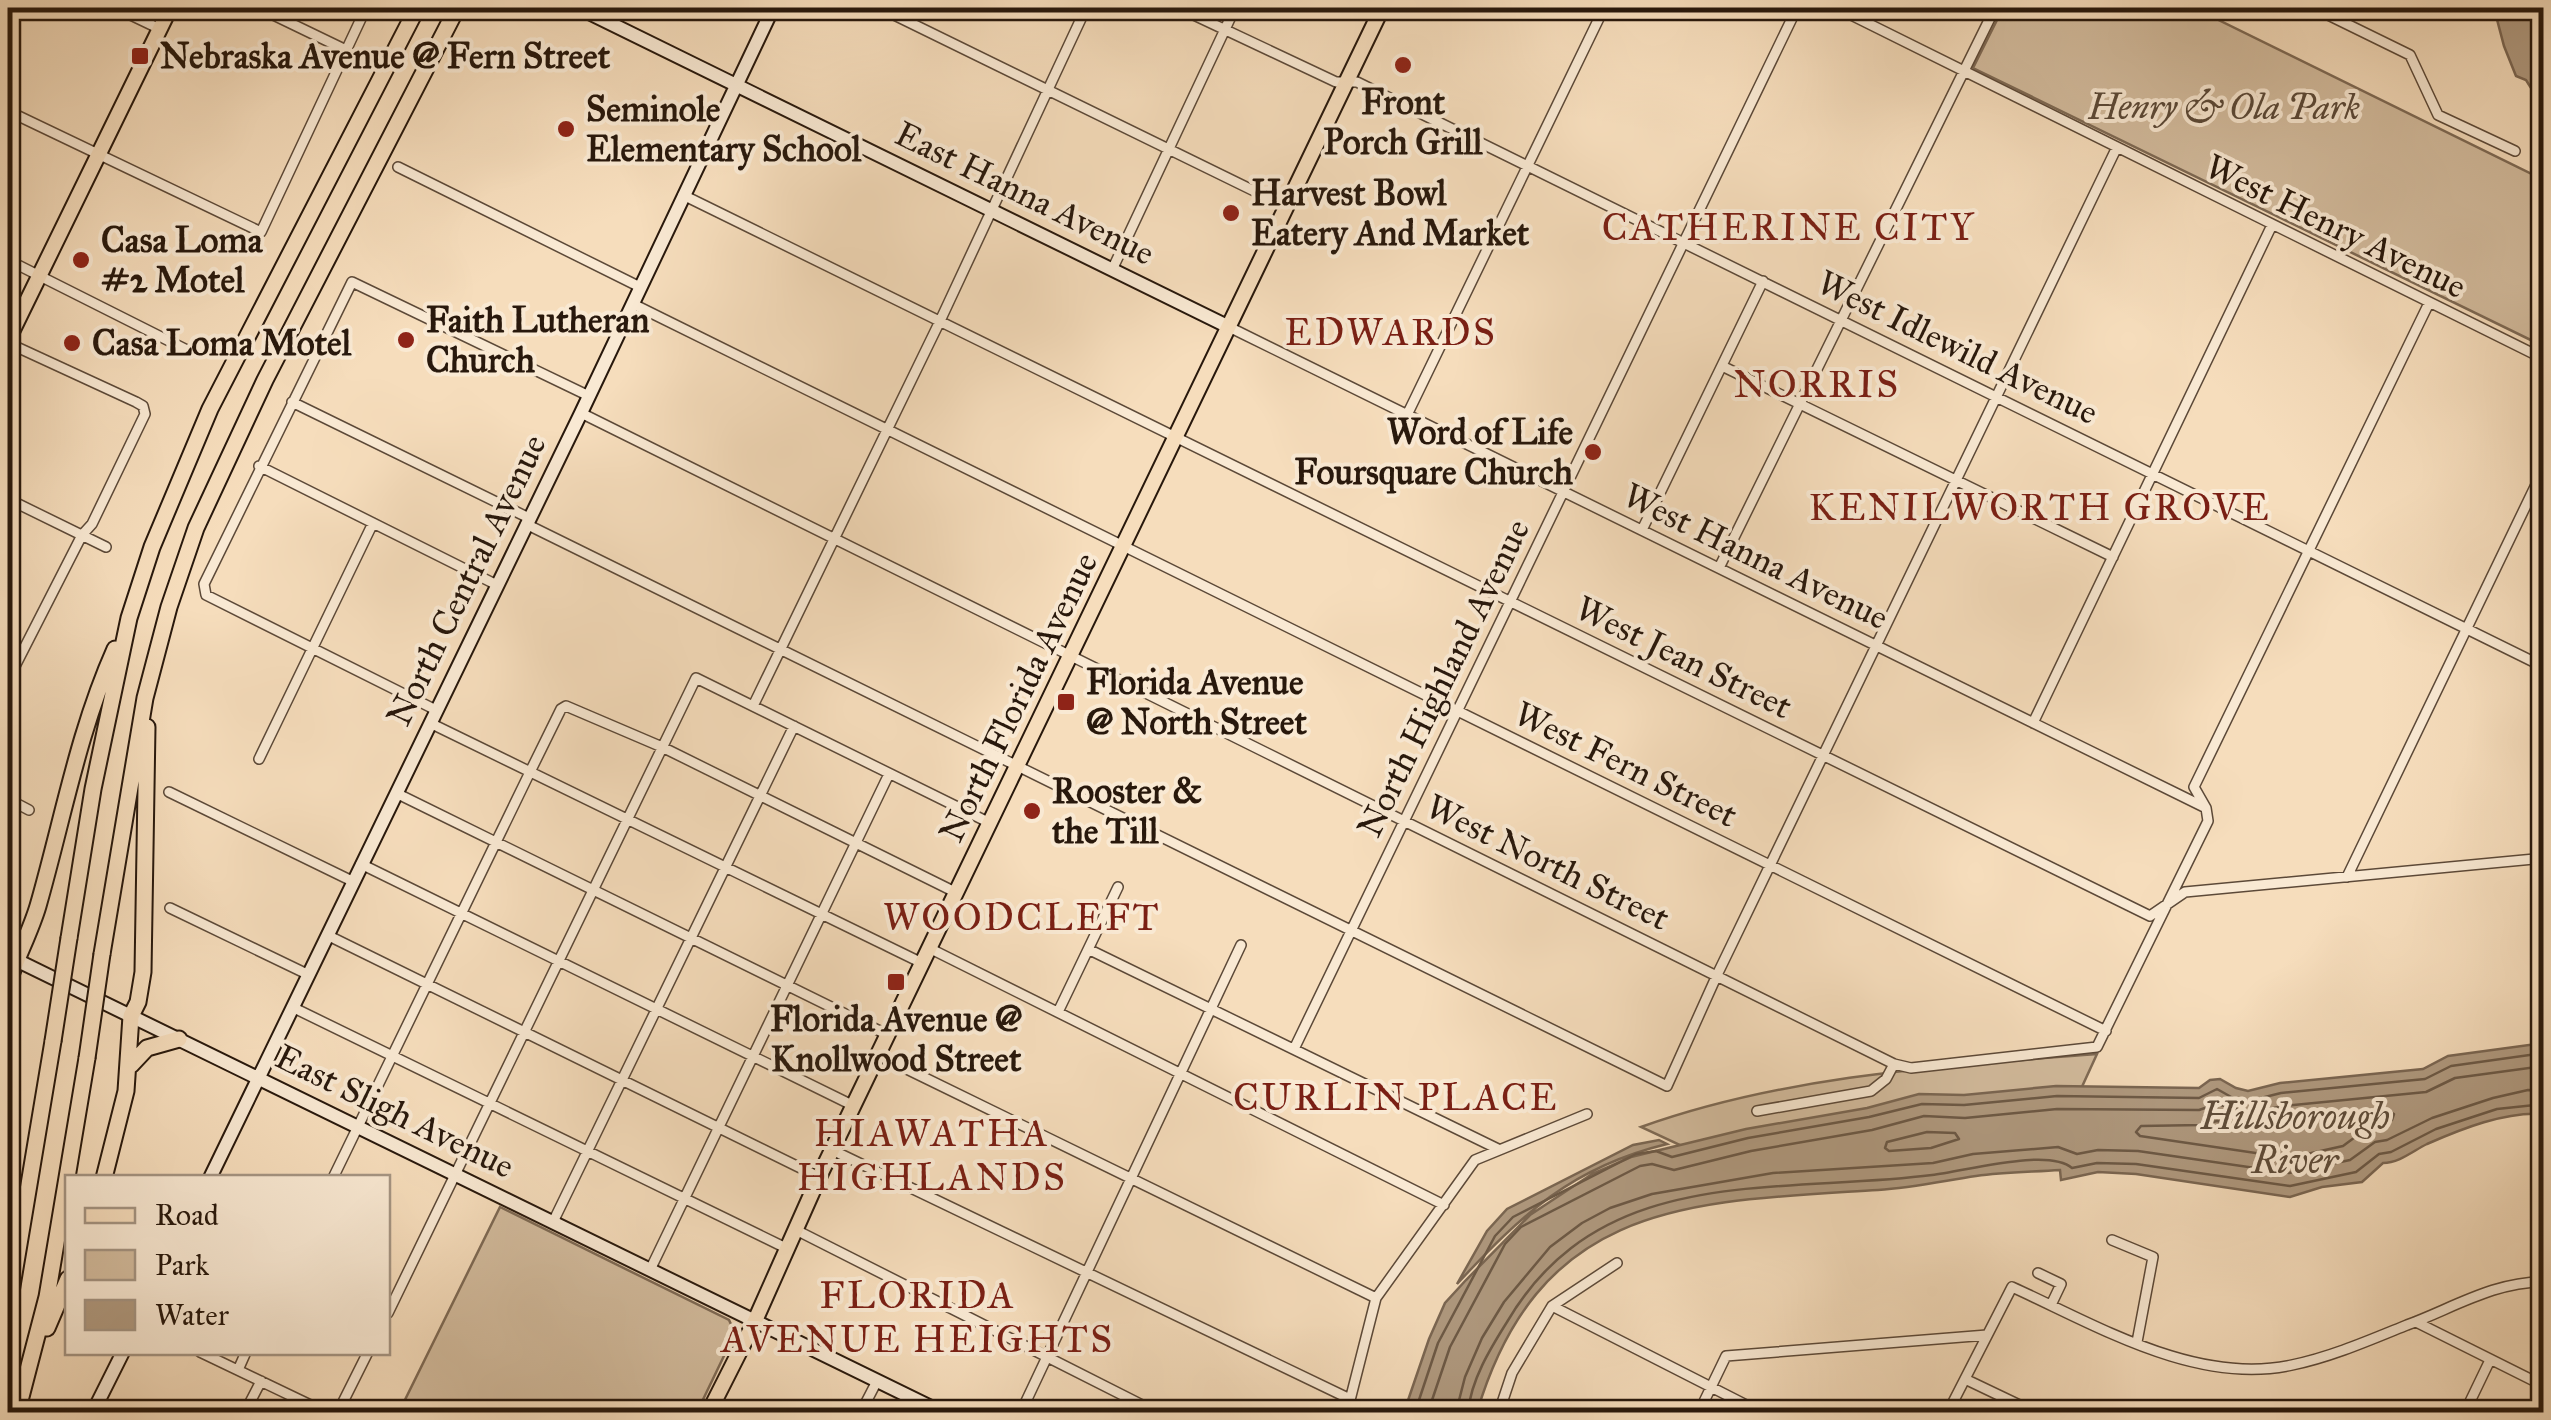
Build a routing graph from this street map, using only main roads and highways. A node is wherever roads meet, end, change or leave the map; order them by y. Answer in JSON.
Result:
{"nodes":[{"id":1,"x":170,"y":8,"type":"edge"},
{"id":2,"x":417,"y":8,"type":"edge"},
{"id":3,"x":457,"y":8,"type":"edge"},
{"id":4,"x":1382,"y":8,"type":"edge"},
{"id":5,"x":8,"y":342,"type":"edge"},
{"id":6,"x":129,"y":618,"type":"junction"},
{"id":7,"x":146,"y":698,"type":"junction"},
{"id":8,"x":10,"y":963,"type":"edge"},
{"id":9,"x":8,"y":984,"type":"edge"},
{"id":10,"x":179,"y":1039,"type":"road end"},
{"id":11,"x":129,"y":1068,"type":"junction"},
{"id":12,"x":67,"y":1175,"type":"edge"},
{"id":13,"x":105,"y":1175,"type":"edge"},
{"id":14,"x":65,"y":1186,"type":"edge"},
{"id":15,"x":65,"y":1286,"type":"edge"},
{"id":16,"x":8,"y":1310,"type":"edge"},
{"id":17,"x":32,"y":1359,"type":"junction"},
{"id":18,"x":17,"y":1412,"type":"edge"},
{"id":19,"x":709,"y":1412,"type":"edge"}],
"edges":[{"from":1,"to":5,"type":"main road"},
{"from":2,"to":6,"type":"highway"},
{"from":3,"to":7,"type":"highway"},
{"from":4,"to":19,"type":"main road","name":"North Florida Avenue"},
{"from":6,"to":8,"type":"highway"},
{"from":6,"to":16,"type":"highway","bridge":true},
{"from":7,"to":11,"type":"highway"},
{"from":7,"to":12,"type":"highway","bridge":true},
{"from":8,"to":9,"type":"highway"},
{"from":10,"to":11,"type":"highway"},
{"from":11,"to":13,"type":"highway"},
{"from":14,"to":17,"type":"highway","bridge":true},
{"from":15,"to":17,"type":"highway"},
{"from":17,"to":18,"type":"highway"}]}
